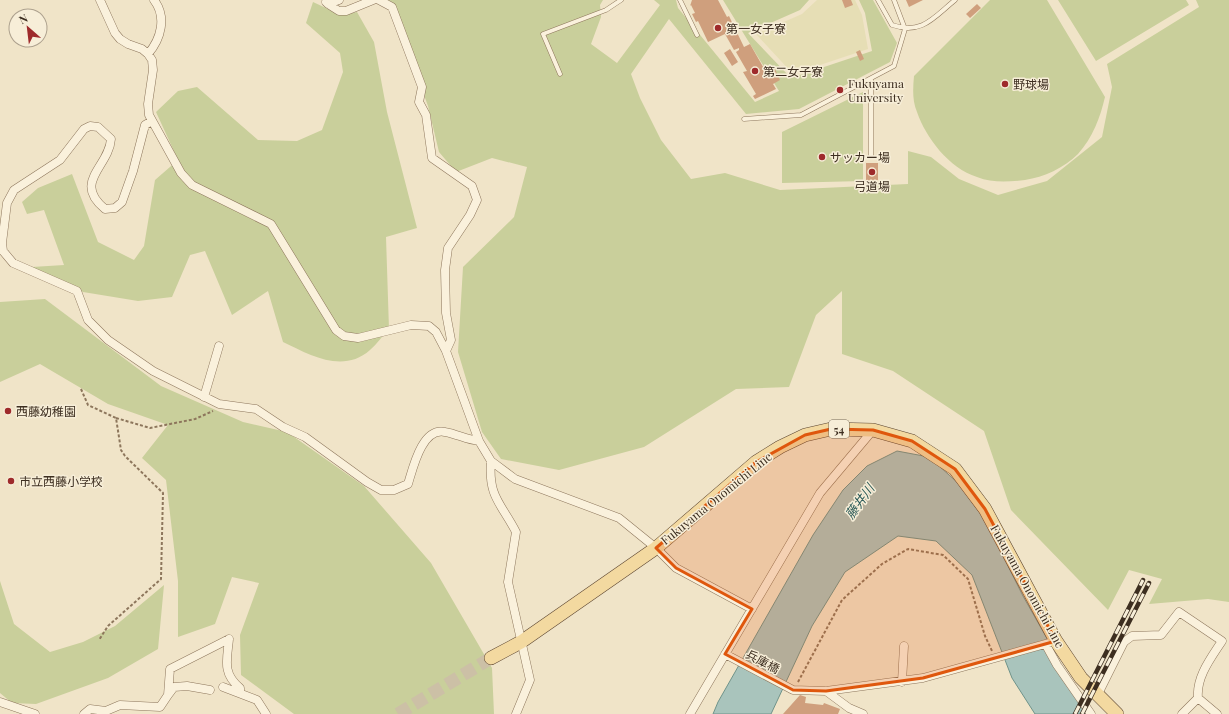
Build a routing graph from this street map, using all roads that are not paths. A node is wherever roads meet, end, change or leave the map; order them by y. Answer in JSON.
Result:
{"nodes":[{"id":1,"x":100,"y":0,"type":"edge"},
{"id":2,"x":154,"y":0,"type":"edge"},
{"id":3,"x":339,"y":0,"type":"edge"},
{"id":4,"x":373,"y":0,"type":"edge"},
{"id":5,"x":379,"y":0,"type":"edge"},
{"id":6,"x":621,"y":0,"type":"edge"},
{"id":7,"x":680,"y":0,"type":"edge"},
{"id":8,"x":878,"y":0,"type":"edge"},
{"id":9,"x":894,"y":0,"type":"edge"},
{"id":10,"x":955,"y":0,"type":"edge"},
{"id":11,"x":326,"y":2,"type":"edge"},
{"id":12,"x":906,"y":29,"type":"junction"},
{"id":13,"x":697,"y":35,"type":"dead end"},
{"id":14,"x":148,"y":54,"type":"junction"},
{"id":15,"x":560,"y":74,"type":"dead end"},
{"id":16,"x":871,"y":80,"type":"junction"},
{"id":17,"x":744,"y":120,"type":"dead end"},
{"id":18,"x":152,"y":121,"type":"junction"},
{"id":19,"x":871,"y":156,"type":"dead end"},
{"id":20,"x":1,"y":243,"type":"edge"},
{"id":21,"x":219,"y":346,"type":"dead end"},
{"id":22,"x":446,"y":351,"type":"junction"},
{"id":23,"x":204,"y":397,"type":"junction"},
{"id":24,"x":873,"y":430,"type":"junction"},
{"id":25,"x":479,"y":441,"type":"junction"},
{"id":26,"x":491,"y":461,"type":"junction"},
{"id":27,"x":656,"y":548,"type":"junction"},
{"id":28,"x":752,"y":609,"type":"junction"},
{"id":29,"x":521,"y":642,"type":"junction"},
{"id":30,"x":1049,"y":644,"type":"junction"},
{"id":31,"x":904,"y":646,"type":"dead end"},
{"id":32,"x":728,"y":656,"type":"junction"},
{"id":33,"x":491,"y":658,"type":"tunnel mouth"},
{"id":34,"x":902,"y":682,"type":"junction"},
{"id":35,"x":223,"y":687,"type":"dead end"},
{"id":36,"x":210,"y":690,"type":"dead end"},
{"id":37,"x":826,"y":691,"type":"junction"},
{"id":38,"x":240,"y":693,"type":"junction"},
{"id":39,"x":168,"y":695,"type":"junction"},
{"id":40,"x":1098,"y":696,"type":"junction"},
{"id":41,"x":1198,"y":698,"type":"junction"},
{"id":42,"x":0,"y":702,"type":"edge"},
{"id":43,"x":35,"y":714,"type":"edge"},
{"id":44,"x":84,"y":714,"type":"edge"},
{"id":45,"x":266,"y":714,"type":"edge"},
{"id":46,"x":516,"y":714,"type":"edge"},
{"id":47,"x":690,"y":714,"type":"edge"},
{"id":48,"x":863,"y":714,"type":"edge"},
{"id":49,"x":1091,"y":714,"type":"edge"},
{"id":50,"x":1117,"y":714,"type":"edge"},
{"id":51,"x":1182,"y":714,"type":"edge"},
{"id":52,"x":1217,"y":714,"type":"edge"}],
"edges":[{"from":1,"to":14,"type":"street"},
{"from":2,"to":14,"type":"street"},
{"from":3,"to":11,"type":"street"},
{"from":4,"to":11,"type":"street"},
{"from":5,"to":22,"type":"street"},
{"from":6,"to":15,"type":"lane"},
{"from":7,"to":13,"type":"lane"},
{"from":8,"to":12,"type":"lane"},
{"from":9,"to":12,"type":"lane"},
{"from":10,"to":12,"type":"lane"},
{"from":12,"to":16,"type":"lane"},
{"from":14,"to":18,"type":"street"},
{"from":16,"to":17,"type":"lane"},
{"from":16,"to":19,"type":"lane"},
{"from":18,"to":20,"type":"street"},
{"from":18,"to":22,"type":"street"},
{"from":20,"to":23,"type":"street"},
{"from":21,"to":23,"type":"street"},
{"from":22,"to":25,"type":"street"},
{"from":23,"to":25,"type":"street"},
{"from":24,"to":27,"type":"main road","name":"Fukuyama Onomichi Line","number":"54"},
{"from":24,"to":28,"type":"street"},
{"from":24,"to":30,"type":"main road","name":"Fukuyama Onomichi Line","number":"54"},
{"from":25,"to":26,"type":"street"},
{"from":26,"to":27,"type":"street"},
{"from":26,"to":29,"type":"street"},
{"from":27,"to":28,"type":"street"},
{"from":27,"to":29,"type":"main road","name":"Fukuyama Onomichi Line","number":"54"},
{"from":28,"to":32,"type":"street"},
{"from":29,"to":33,"type":"main road","name":"Fukuyama Onomichi Line","number":"54"},
{"from":29,"to":46,"type":"street"},
{"from":30,"to":34,"type":"street"},
{"from":30,"to":40,"type":"main road","name":"Fukuyama Onomichi Line","number":"54"},
{"from":30,"to":49,"type":"street"},
{"from":31,"to":34,"type":"street"},
{"from":32,"to":37,"type":"street","name":"兵庫橋"},
{"from":32,"to":47,"type":"street"},
{"from":34,"to":37,"type":"street"},
{"from":35,"to":38,"type":"street"},
{"from":36,"to":39,"type":"street"},
{"from":37,"to":48,"type":"street"},
{"from":38,"to":39,"type":"street"},
{"from":38,"to":45,"type":"street"},
{"from":39,"to":44,"type":"street"},
{"from":40,"to":41,"type":"street"},
{"from":40,"to":50,"type":"main road","name":"Fukuyama Onomichi Line","number":"54"},
{"from":41,"to":51,"type":"street"},
{"from":41,"to":52,"type":"street"},
{"from":42,"to":43,"type":"street"}]}
